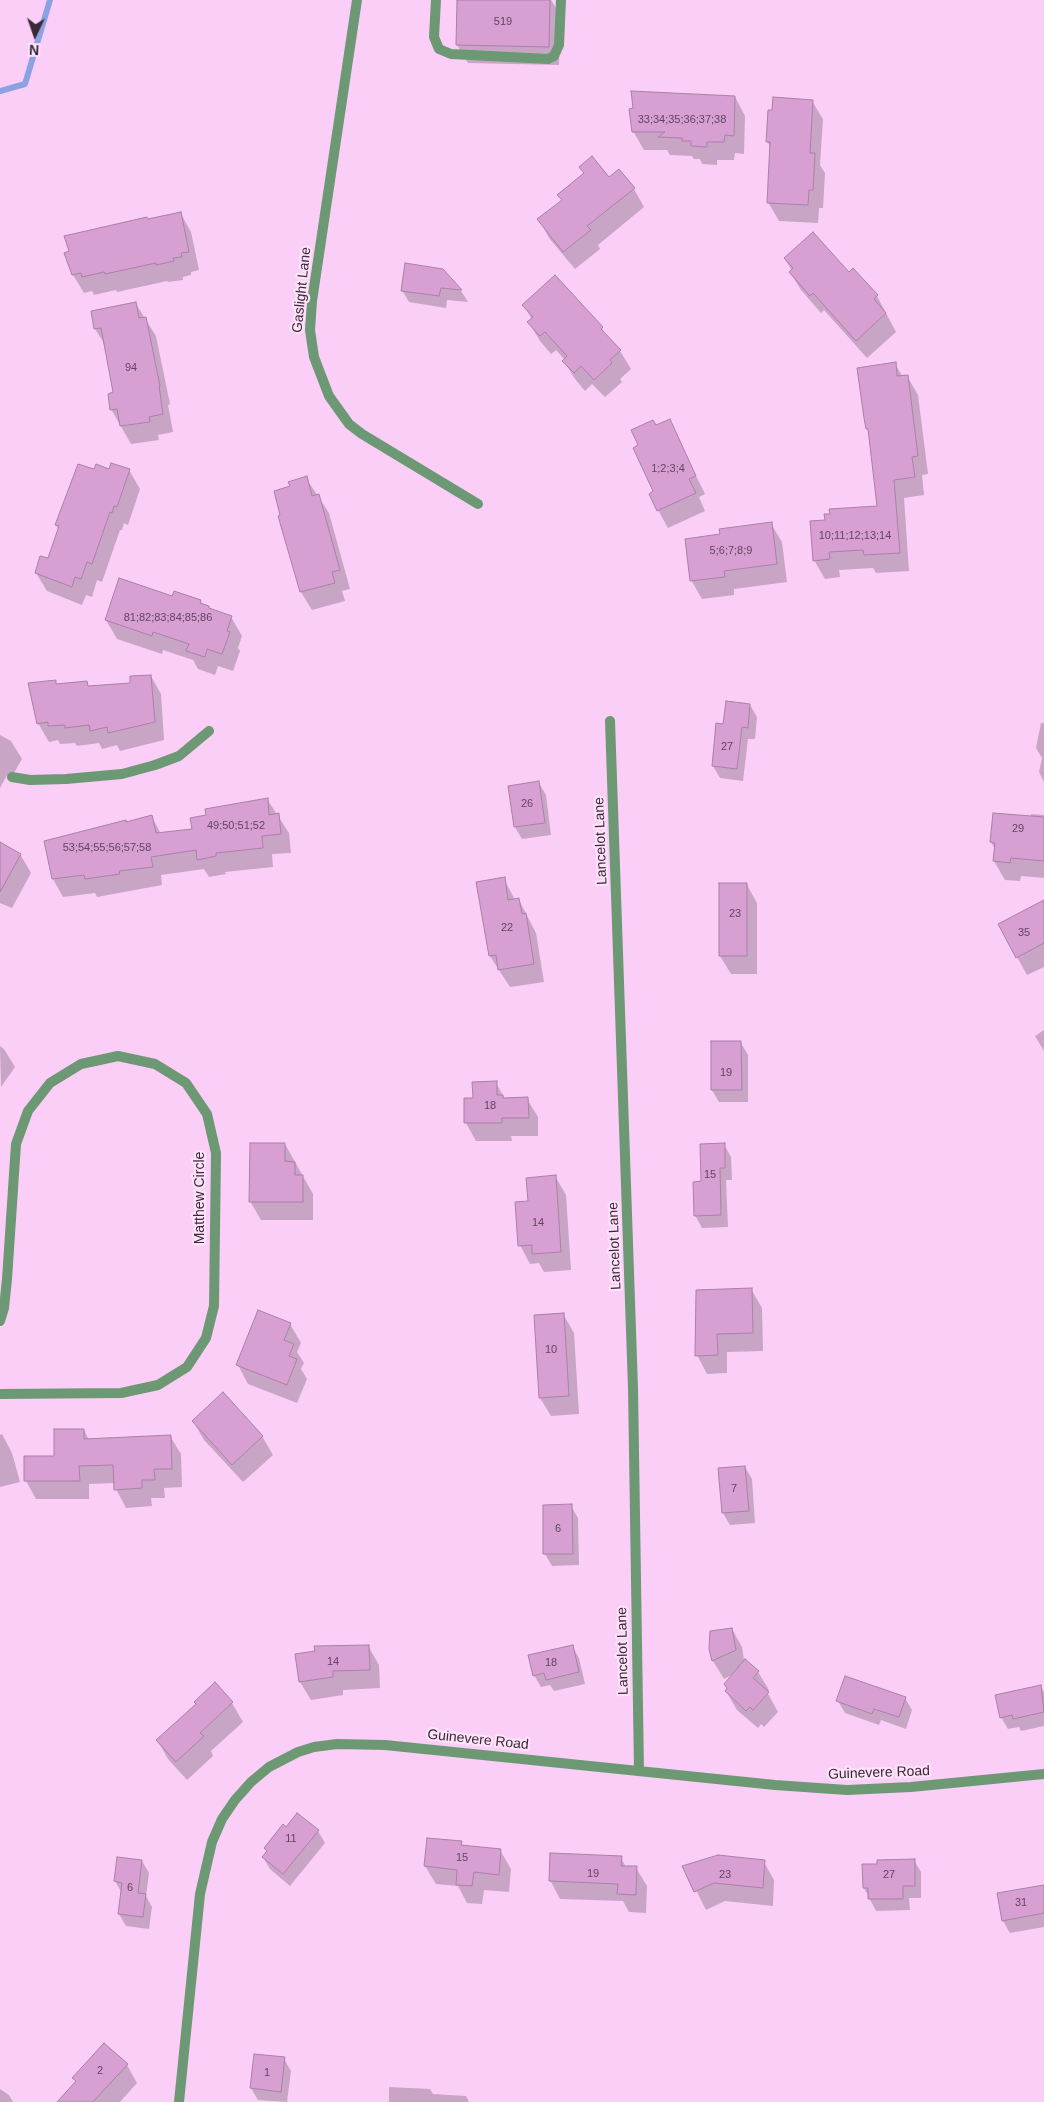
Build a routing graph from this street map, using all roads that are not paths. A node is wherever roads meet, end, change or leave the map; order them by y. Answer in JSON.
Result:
{"nodes":[{"id":1,"x":358,"y":0,"type":"edge"},
{"id":2,"x":436,"y":0,"type":"edge"},
{"id":3,"x":561,"y":0,"type":"edge"},
{"id":4,"x":478,"y":504,"type":"dead end"},
{"id":5,"x":610,"y":721,"type":"dead end"},
{"id":6,"x":209,"y":731,"type":"dead end"},
{"id":7,"x":12,"y":777,"type":"dead end"},
{"id":8,"x":0,"y":1321,"type":"edge"},
{"id":9,"x":0,"y":1394,"type":"edge"},
{"id":10,"x":639,"y":1771,"type":"junction"},
{"id":11,"x":1044,"y":1774,"type":"edge"},
{"id":12,"x":179,"y":2102,"type":"edge"}],
"edges":[{"from":1,"to":4,"type":"street","name":"Gaslight Lane"},
{"from":2,"to":3,"type":"street"},
{"from":5,"to":10,"type":"street","name":"Lancelot Lane"},
{"from":6,"to":7,"type":"street"},
{"from":8,"to":9,"type":"street","name":"Matthew Circle"},
{"from":10,"to":11,"type":"street","name":"Guinevere Road"},
{"from":10,"to":12,"type":"street","name":"Guinevere Road"}]}
